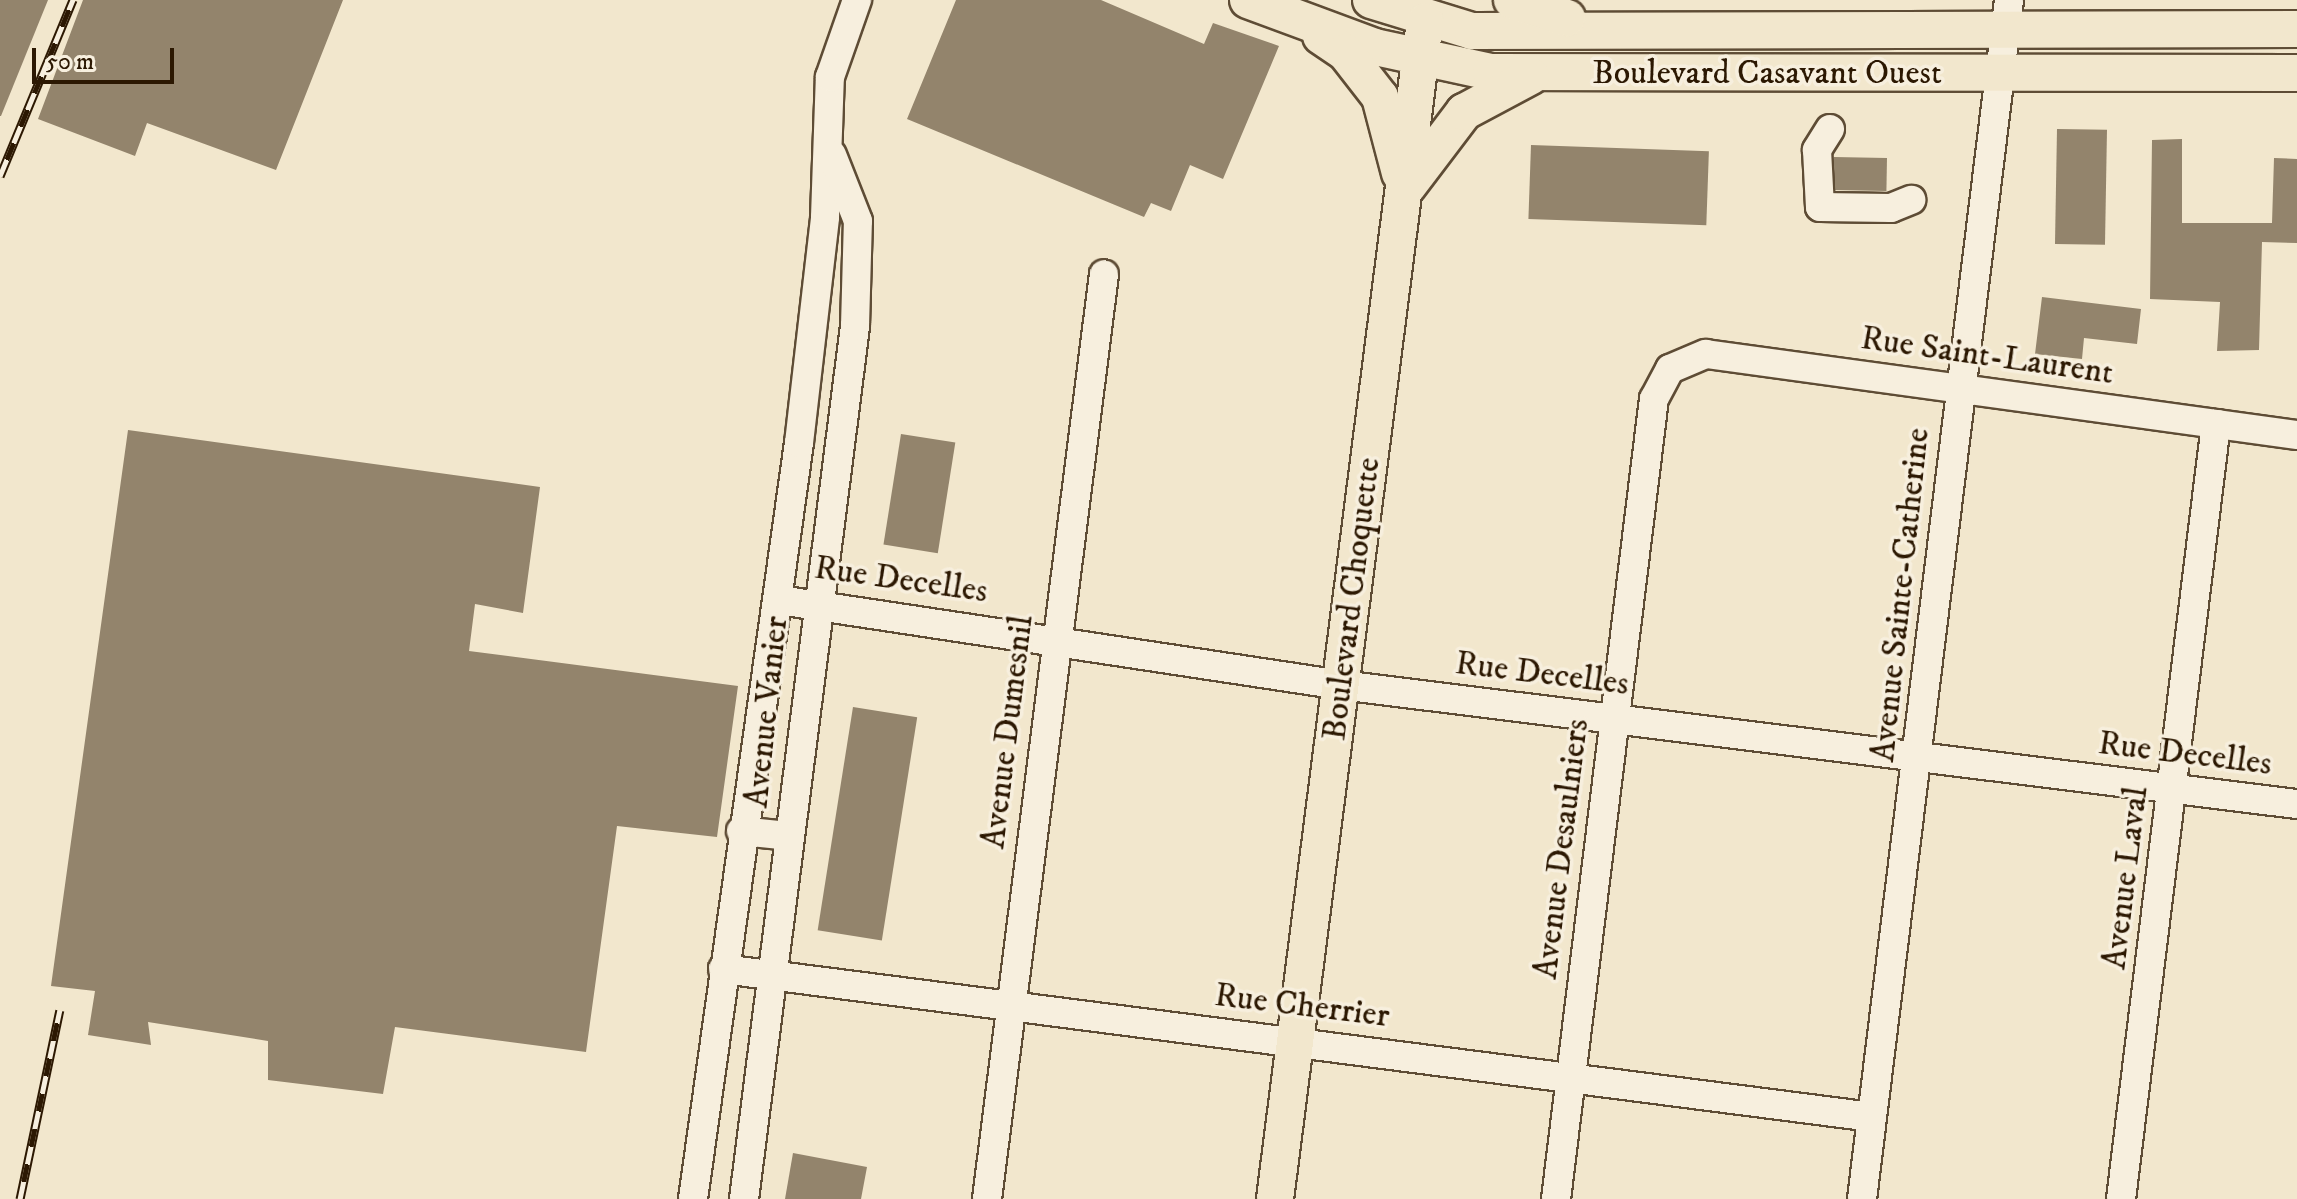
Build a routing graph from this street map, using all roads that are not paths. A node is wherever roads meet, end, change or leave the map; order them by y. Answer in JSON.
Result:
{"nodes":[{"id":1,"x":857,"y":0,"type":"edge"},
{"id":2,"x":1248,"y":0,"type":"edge"},
{"id":3,"x":1371,"y":0,"type":"edge"},
{"id":4,"x":1512,"y":0,"type":"edge"},
{"id":5,"x":1427,"y":11,"type":"edge"},
{"id":6,"x":2007,"y":14,"type":"edge"},
{"id":7,"x":1301,"y":22,"type":"junction"},
{"id":8,"x":1619,"y":28,"type":"junction"},
{"id":9,"x":2297,"y":29,"type":"edge"},
{"id":10,"x":1421,"y":58,"type":"junction"},
{"id":11,"x":1998,"y":73,"type":"junction"},
{"id":12,"x":2297,"y":73,"type":"edge"},
{"id":13,"x":1535,"y":74,"type":"junction"},
{"id":14,"x":1830,"y":129,"type":"dead end"},
{"id":15,"x":827,"y":143,"type":"junction"},
{"id":16,"x":1405,"y":190,"type":"junction"},
{"id":17,"x":1911,"y":200,"type":"dead end"},
{"id":18,"x":1104,"y":274,"type":"dead end"},
{"id":19,"x":1670,"y":369,"type":"joint"},
{"id":20,"x":1960,"y":389,"type":"junction"},
{"id":21,"x":2216,"y":424,"type":"junction"},
{"id":22,"x":2297,"y":435,"type":"edge"},
{"id":23,"x":799,"y":443,"type":"junction"},
{"id":24,"x":836,"y":453,"type":"junction"},
{"id":25,"x":779,"y":600,"type":"junction"},
{"id":26,"x":815,"y":605,"type":"junction"},
{"id":27,"x":1056,"y":638,"type":"junction"},
{"id":28,"x":1341,"y":685,"type":"junction"},
{"id":29,"x":1614,"y":719,"type":"junction"},
{"id":30,"x":1919,"y":757,"type":"junction"},
{"id":31,"x":2174,"y":789,"type":"junction"},
{"id":32,"x":2297,"y":804,"type":"edge"},
{"id":33,"x":741,"y":831,"type":"junction"},
{"id":34,"x":789,"y":836,"type":"junction"},
{"id":35,"x":723,"y":969,"type":"junction"},
{"id":36,"x":773,"y":976,"type":"junction"},
{"id":37,"x":1011,"y":1005,"type":"junction"},
{"id":38,"x":1295,"y":1041,"type":"junction"},
{"id":39,"x":1570,"y":1077,"type":"junction"},
{"id":40,"x":1872,"y":1117,"type":"junction"},
{"id":41,"x":693,"y":1199,"type":"edge"},
{"id":42,"x":744,"y":1199,"type":"edge"},
{"id":43,"x":987,"y":1199,"type":"edge"},
{"id":44,"x":1275,"y":1199,"type":"edge"},
{"id":45,"x":1556,"y":1199,"type":"edge"},
{"id":46,"x":1862,"y":1199,"type":"edge"},
{"id":47,"x":2121,"y":1199,"type":"edge"}],
"edges":[{"from":1,"to":15,"type":"street","name":"Avenue Vanier"},
{"from":2,"to":7,"type":"main road","name":"Boulevard Casavant Ouest"},
{"from":3,"to":5,"type":"main road","name":"Boulevard Casavant Ouest"},
{"from":4,"to":8,"type":"main road"},
{"from":5,"to":8,"type":"main road","name":"Boulevard Casavant Ouest"},
{"from":5,"to":10,"type":"main road","name":"Boulevard Choquette"},
{"from":6,"to":8,"type":"main road","name":"Boulevard Casavant Ouest"},
{"from":6,"to":9,"type":"main road","name":"Boulevard Casavant Ouest"},
{"from":6,"to":11,"type":"street","name":"Avenue Sainte-Catherine"},
{"from":7,"to":10,"type":"main road","name":"Boulevard Casavant Ouest"},
{"from":7,"to":16,"type":"main road"},
{"from":10,"to":13,"type":"main road","name":"Boulevard Casavant Ouest"},
{"from":10,"to":16,"type":"main road","name":"Boulevard Choquette"},
{"from":11,"to":12,"type":"main road","name":"Boulevard Casavant Ouest"},
{"from":11,"to":13,"type":"main road","name":"Boulevard Casavant Ouest"},
{"from":11,"to":20,"type":"street","name":"Avenue Sainte-Catherine"},
{"from":13,"to":16,"type":"main road"},
{"from":14,"to":17,"type":"street"},
{"from":15,"to":23,"type":"street","name":"Avenue Vanier"},
{"from":15,"to":24,"type":"street","name":"Avenue Vanier"},
{"from":16,"to":28,"type":"main road","name":"Boulevard Choquette"},
{"from":18,"to":27,"type":"street","name":"Avenue Dumesnil"},
{"from":19,"to":20,"type":"street","name":"Rue Saint-Laurent"},
{"from":19,"to":29,"type":"street","name":"Avenue Desaulniers"},
{"from":20,"to":21,"type":"street","name":"Rue Saint-Laurent"},
{"from":20,"to":30,"type":"street","name":"Avenue Sainte-Catherine"},
{"from":21,"to":22,"type":"street","name":"Rue Saint-Laurent"},
{"from":21,"to":31,"type":"street","name":"Avenue Laval"},
{"from":23,"to":24,"type":"street"},
{"from":23,"to":25,"type":"street","name":"Avenue Vanier"},
{"from":24,"to":26,"type":"street","name":"Avenue Vanier"},
{"from":25,"to":26,"type":"street","name":"Rue Decelles"},
{"from":25,"to":33,"type":"street","name":"Avenue Vanier"},
{"from":26,"to":27,"type":"street","name":"Rue Decelles"},
{"from":26,"to":34,"type":"street","name":"Avenue Vanier"},
{"from":27,"to":28,"type":"street","name":"Rue Decelles"},
{"from":27,"to":37,"type":"street","name":"Avenue Dumesnil"},
{"from":28,"to":29,"type":"street","name":"Rue Decelles"},
{"from":28,"to":38,"type":"main road","name":"Boulevard Choquette"},
{"from":29,"to":30,"type":"street","name":"Rue Decelles"},
{"from":29,"to":39,"type":"street","name":"Avenue Desaulniers"},
{"from":30,"to":31,"type":"street","name":"Rue Decelles"},
{"from":30,"to":40,"type":"street","name":"Avenue Sainte-Catherine"},
{"from":31,"to":32,"type":"street","name":"Rue Decelles"},
{"from":31,"to":47,"type":"street","name":"Avenue Laval"},
{"from":33,"to":34,"type":"street"},
{"from":33,"to":35,"type":"street","name":"Avenue Vanier"},
{"from":34,"to":36,"type":"street","name":"Avenue Vanier"},
{"from":35,"to":36,"type":"street","name":"Rue Cherrier"},
{"from":35,"to":41,"type":"street","name":"Avenue Vanier"},
{"from":36,"to":37,"type":"street","name":"Rue Cherrier"},
{"from":36,"to":42,"type":"street","name":"Avenue Vanier"},
{"from":37,"to":38,"type":"street","name":"Rue Cherrier"},
{"from":37,"to":43,"type":"street","name":"Avenue Dumesnil"},
{"from":38,"to":39,"type":"street","name":"Rue Cherrier"},
{"from":38,"to":44,"type":"main road","name":"Boulevard Choquette"},
{"from":39,"to":40,"type":"street","name":"Rue Cherrier"},
{"from":39,"to":45,"type":"street","name":"Avenue Desaulniers"},
{"from":40,"to":46,"type":"street","name":"Avenue Sainte-Catherine"}]}
